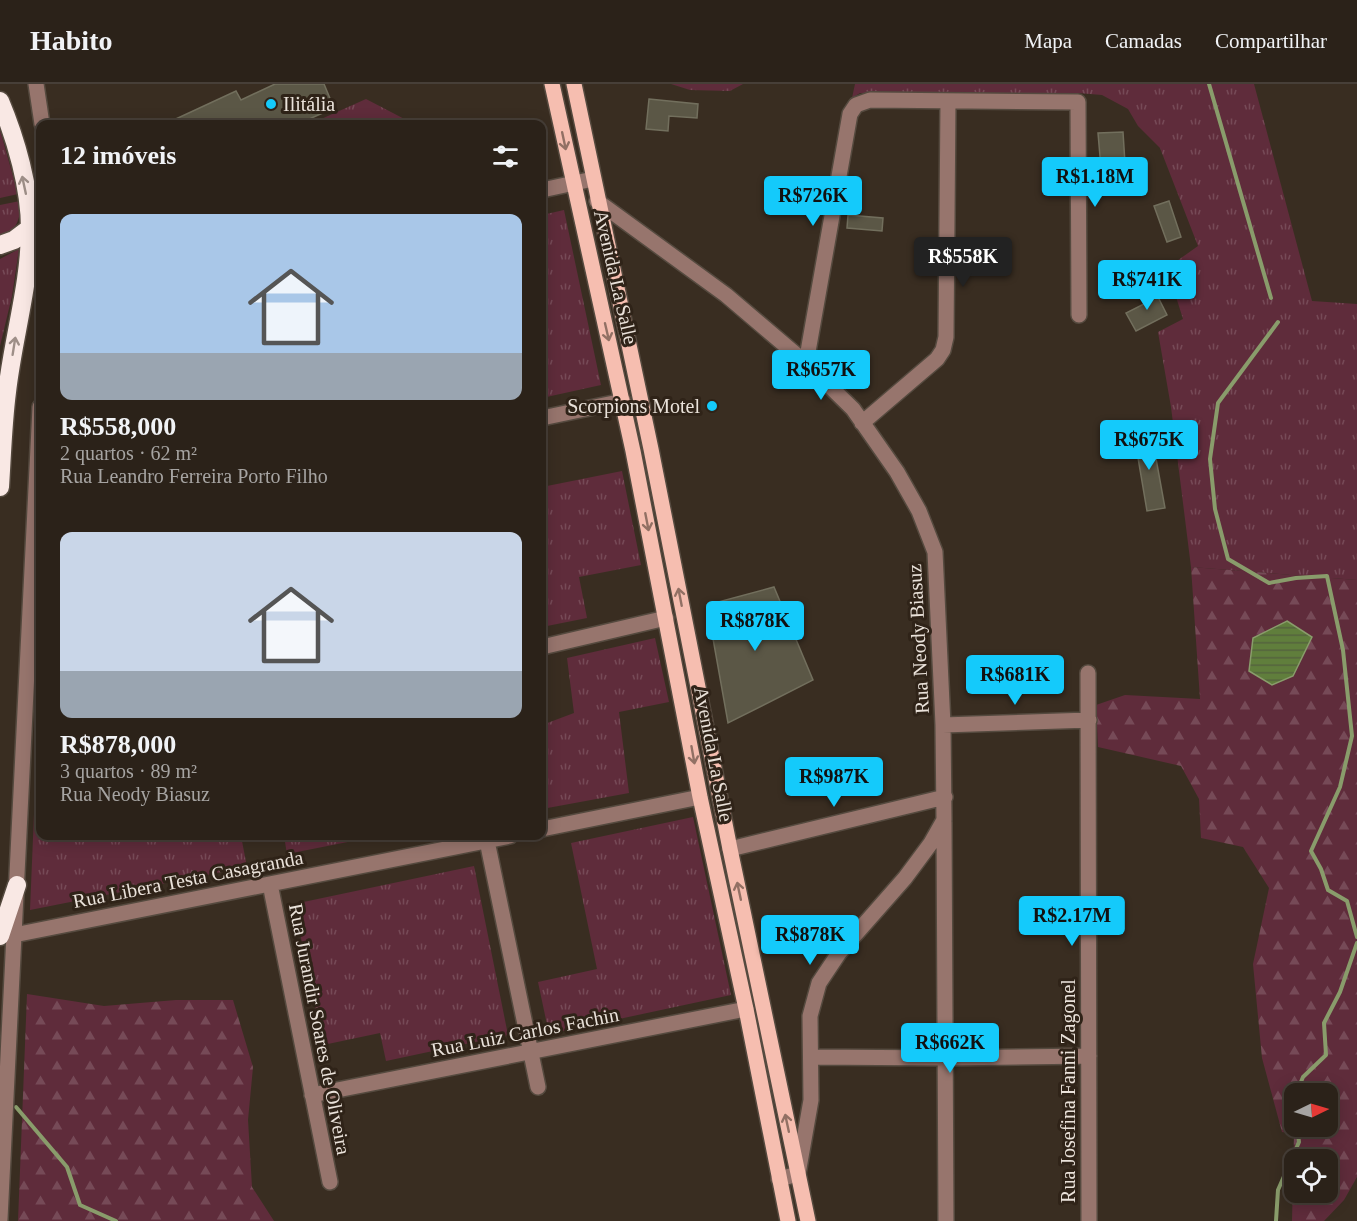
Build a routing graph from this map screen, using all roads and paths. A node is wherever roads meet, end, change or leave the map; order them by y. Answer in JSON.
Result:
{"nodes":[{"id":1,"x":36,"y":84,"type":"edge"},
{"id":2,"x":552,"y":84,"type":"edge"},
{"id":3,"x":574,"y":84,"type":"edge"},
{"id":4,"x":0,"y":101,"type":"edge"},
{"id":5,"x":948,"y":101,"type":"junction"},
{"id":6,"x":41,"y":120,"type":"edge"},
{"id":7,"x":593,"y":179,"type":"junction"},
{"id":8,"x":573,"y":183,"type":"junction"},
{"id":9,"x":546,"y":189,"type":"edge"},
{"id":10,"x":597,"y":201,"type":"junction"},
{"id":11,"x":30,"y":228,"type":"junction"},
{"id":12,"x":0,"y":245,"type":"edge"},
{"id":13,"x":1079,"y":315,"type":"dead end"},
{"id":14,"x":806,"y":363,"type":"junction"},
{"id":15,"x":623,"y":401,"type":"junction"},
{"id":16,"x":546,"y":417,"type":"edge"},
{"id":17,"x":862,"y":423,"type":"junction"},
{"id":18,"x":651,"y":449,"type":"junction"},
{"id":19,"x":633,"y":451,"type":"junction"},
{"id":20,"x":36,"y":482,"type":"edge"},
{"id":21,"x":0,"y":488,"type":"edge"},
{"id":22,"x":666,"y":618,"type":"junction"},
{"id":23,"x":546,"y":646,"type":"edge"},
{"id":24,"x":1089,"y":673,"type":"dead end"},
{"id":25,"x":1089,"y":720,"type":"junction"},
{"id":26,"x":705,"y":723,"type":"junction"},
{"id":27,"x":943,"y":725,"type":"junction"},
{"id":28,"x":687,"y":726,"type":"junction"},
{"id":29,"x":700,"y":797,"type":"junction"},
{"id":30,"x":945,"y":797,"type":"junction"},
{"id":31,"x":944,"y":820,"type":"junction"},
{"id":32,"x":546,"y":828,"type":"edge"},
{"id":33,"x":478,"y":840,"type":"edge"},
{"id":34,"x":487,"y":840,"type":"edge"},
{"id":35,"x":730,"y":849,"type":"junction"},
{"id":36,"x":270,"y":884,"type":"junction"},
{"id":37,"x":17,"y":885,"type":"joint"},
{"id":38,"x":7,"y":935,"type":"edge"},
{"id":39,"x":746,"y":1009,"type":"junction"},
{"id":40,"x":531,"y":1052,"type":"junction"},
{"id":41,"x":1089,"y":1056,"type":"junction"},
{"id":42,"x":812,"y":1057,"type":"junction"},
{"id":43,"x":946,"y":1058,"type":"junction"},
{"id":44,"x":538,"y":1087,"type":"dead end"},
{"id":45,"x":312,"y":1095,"type":"junction"},
{"id":46,"x":798,"y":1174,"type":"junction"},
{"id":47,"x":779,"y":1179,"type":"junction"},
{"id":48,"x":330,"y":1182,"type":"dead end"},
{"id":49,"x":0,"y":1220,"type":"edge"},
{"id":50,"x":788,"y":1221,"type":"edge"},
{"id":51,"x":808,"y":1221,"type":"edge"},
{"id":52,"x":946,"y":1221,"type":"edge"},
{"id":53,"x":1089,"y":1221,"type":"edge"}],
"edges":[{"from":1,"to":6,"type":"street"},
{"from":2,"to":8,"type":"main road","name":"Avenida La Salle","one_way":true},
{"from":3,"to":7,"type":"main road","name":"Avenida La Salle"},
{"from":11,"to":4,"type":"highway","one_way":true},
{"from":5,"to":13,"type":"street"},
{"from":5,"to":14,"type":"street"},
{"from":5,"to":17,"type":"street"},
{"from":7,"to":8,"type":"street"},
{"from":7,"to":10,"type":"main road","name":"Avenida La Salle"},
{"from":8,"to":9,"type":"street"},
{"from":8,"to":15,"type":"main road","name":"Avenida La Salle","one_way":true},
{"from":10,"to":14,"type":"street","name":"Rua Neody Biasuz"},
{"from":10,"to":18,"type":"main road","name":"Avenida La Salle"},
{"from":11,"to":12,"type":"highway"},
{"from":21,"to":11,"type":"highway","one_way":true},
{"from":14,"to":17,"type":"street","name":"Rua Neody Biasuz"},
{"from":15,"to":16,"type":"street"},
{"from":15,"to":19,"type":"main road","name":"Avenida La Salle"},
{"from":17,"to":27,"type":"street","name":"Rua Neody Biasuz"},
{"from":18,"to":19,"type":"main road"},
{"from":26,"to":18,"type":"main road","name":"Avenida La Salle","one_way":true},
{"from":19,"to":22,"type":"main road","name":"Avenida La Salle","one_way":true},
{"from":20,"to":37,"type":"street"},
{"from":22,"to":23,"type":"street"},
{"from":22,"to":28,"type":"main road","name":"Avenida La Salle"},
{"from":24,"to":25,"type":"street","name":"Rua Josefina Fanni Zagonel"},
{"from":25,"to":27,"type":"street"},
{"from":25,"to":41,"type":"street","name":"Rua Josefina Fanni Zagonel"},
{"from":26,"to":28,"type":"main road"},
{"from":26,"to":35,"type":"main road","name":"Avenida La Salle"},
{"from":27,"to":30,"type":"street","name":"Rua Neody Biasuz"},
{"from":28,"to":29,"type":"main road","name":"Avenida La Salle","one_way":true},
{"from":29,"to":32,"type":"street"},
{"from":29,"to":39,"type":"main road","name":"Avenida La Salle"},
{"from":30,"to":31,"type":"street","name":"Rua Neody Biasuz"},
{"from":30,"to":35,"type":"street"},
{"from":31,"to":42,"type":"street","name":"Rua Neody Biasuz"},
{"from":31,"to":43,"type":"street"},
{"from":33,"to":36,"type":"street","name":"Rua Libera Testa Casagranda"},
{"from":34,"to":40,"type":"street"},
{"from":46,"to":35,"type":"main road","name":"Avenida La Salle","one_way":true},
{"from":36,"to":38,"type":"street","name":"Rua Libera Testa Casagranda"},
{"from":36,"to":45,"type":"street","name":"Rua Jurandir Soares de Oliveira"},
{"from":37,"to":38,"type":"highway"},
{"from":38,"to":49,"type":"street"},
{"from":39,"to":40,"type":"street","name":"Rua Luiz Carlos Fachin"},
{"from":39,"to":47,"type":"main road","name":"Avenida La Salle"},
{"from":40,"to":44,"type":"street"},
{"from":40,"to":45,"type":"street","name":"Rua Luiz Carlos Fachin"},
{"from":41,"to":43,"type":"street"},
{"from":41,"to":53,"type":"street","name":"Rua Josefina Fanni Zagonel"},
{"from":42,"to":43,"type":"street"},
{"from":42,"to":46,"type":"street","name":"Rua Neody Biasuz"},
{"from":43,"to":52,"type":"street"},
{"from":45,"to":48,"type":"street","name":"Rua Jurandir Soares de Oliveira"},
{"from":46,"to":47,"type":"street"},
{"from":46,"to":51,"type":"main road","name":"Avenida La Salle"},
{"from":47,"to":50,"type":"main road","name":"Avenida La Salle"}]}
